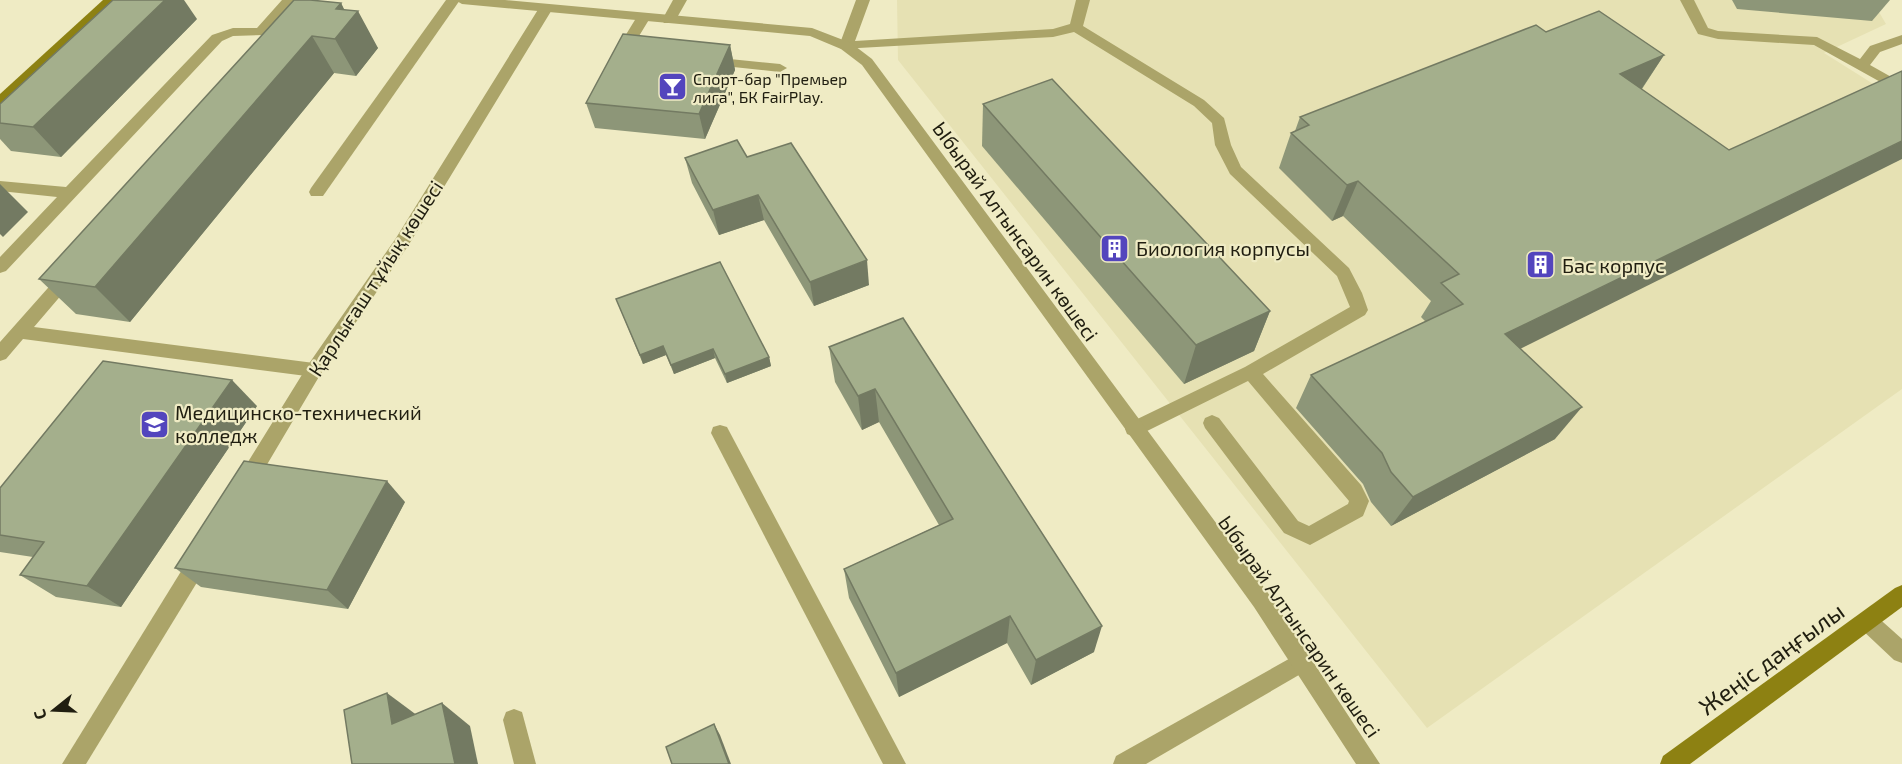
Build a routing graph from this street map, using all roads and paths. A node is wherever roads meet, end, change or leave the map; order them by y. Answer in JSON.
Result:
{"nodes":[{"id":1,"x":111,"y":0,"type":"edge"},
{"id":2,"x":290,"y":0,"type":"edge"},
{"id":3,"x":453,"y":0,"type":"edge"},
{"id":4,"x":462,"y":0,"type":"edge"},
{"id":5,"x":680,"y":0,"type":"edge"},
{"id":6,"x":863,"y":0,"type":"edge"},
{"id":7,"x":1083,"y":0,"type":"edge"},
{"id":8,"x":1687,"y":0,"type":"edge"},
{"id":9,"x":546,"y":8,"type":"junction"},
{"id":10,"x":643,"y":18,"type":"junction"},
{"id":11,"x":669,"y":20,"type":"junction"},
{"id":12,"x":1076,"y":27,"type":"junction"},
{"id":13,"x":260,"y":32,"type":"junction"},
{"id":14,"x":1902,"y":39,"type":"edge"},
{"id":15,"x":846,"y":46,"type":"junction"},
{"id":16,"x":265,"y":50,"type":"edge"},
{"id":17,"x":647,"y":55,"type":"edge"},
{"id":18,"x":692,"y":59,"type":"edge"},
{"id":19,"x":1863,"y":65,"type":"junction"},
{"id":20,"x":780,"y":68,"type":"dead end"},
{"id":21,"x":1902,"y":89,"type":"edge"},
{"id":22,"x":0,"y":102,"type":"edge"},
{"id":23,"x":0,"y":186,"type":"edge"},
{"id":24,"x":317,"y":192,"type":"dead end"},
{"id":25,"x":70,"y":193,"type":"junction"},
{"id":26,"x":81,"y":261,"type":"edge"},
{"id":27,"x":0,"y":267,"type":"edge"},
{"id":28,"x":19,"y":332,"type":"junction"},
{"id":29,"x":0,"y":354,"type":"edge"},
{"id":30,"x":314,"y":370,"type":"junction"},
{"id":31,"x":1251,"y":372,"type":"junction"},
{"id":32,"x":1212,"y":423,"type":"dead end"},
{"id":33,"x":1134,"y":429,"type":"junction"},
{"id":34,"x":720,"y":434,"type":"dead end"},
{"id":35,"x":235,"y":501,"type":"edge"},
{"id":36,"x":210,"y":541,"type":"edge"},
{"id":37,"x":1902,"y":596,"type":"edge"},
{"id":38,"x":1867,"y":621,"type":"junction"},
{"id":39,"x":1902,"y":653,"type":"edge"},
{"id":40,"x":1303,"y":661,"type":"junction"},
{"id":41,"x":514,"y":720,"type":"dead end"},
{"id":42,"x":73,"y":764,"type":"edge"},
{"id":43,"x":525,"y":764,"type":"edge"},
{"id":44,"x":895,"y":764,"type":"edge"},
{"id":45,"x":1124,"y":764,"type":"edge"},
{"id":46,"x":1370,"y":764,"type":"edge"},
{"id":47,"x":1671,"y":764,"type":"edge"}],
"edges":[{"from":1,"to":22,"type":"main road"},
{"from":2,"to":13,"type":"street"},
{"from":3,"to":24,"type":"street"},
{"from":4,"to":9,"type":"street","name":"Ыбырай Алтынсарин көшесі"},
{"from":5,"to":11,"type":"street"},
{"from":6,"to":15,"type":"street"},
{"from":7,"to":12,"type":"street"},
{"from":8,"to":19,"type":"street"},
{"from":9,"to":10,"type":"street","name":"Ыбырай Алтынсарин көшесі"},
{"from":9,"to":30,"type":"street","name":"Қарлығаш тұйық көшесі"},
{"from":10,"to":11,"type":"street","name":"Ыбырай Алтынсарин көшесі"},
{"from":10,"to":17,"type":"street"},
{"from":11,"to":15,"type":"street","name":"Ыбырай Алтынсарин көшесі"},
{"from":12,"to":15,"type":"street"},
{"from":12,"to":31,"type":"street"},
{"from":13,"to":16,"type":"street"},
{"from":13,"to":25,"type":"street"},
{"from":14,"to":19,"type":"street"},
{"from":15,"to":33,"type":"street","name":"Ыбырай Алтынсарин көшесі"},
{"from":18,"to":20,"type":"street"},
{"from":19,"to":21,"type":"street"},
{"from":23,"to":25,"type":"street"},
{"from":25,"to":27,"type":"street"},
{"from":26,"to":28,"type":"street"},
{"from":28,"to":29,"type":"street"},
{"from":28,"to":30,"type":"street"},
{"from":30,"to":35,"type":"street","name":"Қарлығаш тұйық көшесі"},
{"from":31,"to":32,"type":"street"},
{"from":31,"to":33,"type":"street"},
{"from":33,"to":40,"type":"street","name":"Ыбырай Алтынсарин көшесі"},
{"from":34,"to":44,"type":"street"},
{"from":36,"to":42,"type":"street"},
{"from":37,"to":38,"type":"main road","name":"Жеңіс даңғылы"},
{"from":38,"to":39,"type":"street"},
{"from":38,"to":47,"type":"main road","name":"Жеңіс даңғылы"},
{"from":40,"to":45,"type":"street"},
{"from":40,"to":46,"type":"street","name":"Ыбырай Алтынсарин көшесі"},
{"from":41,"to":43,"type":"street"}]}
